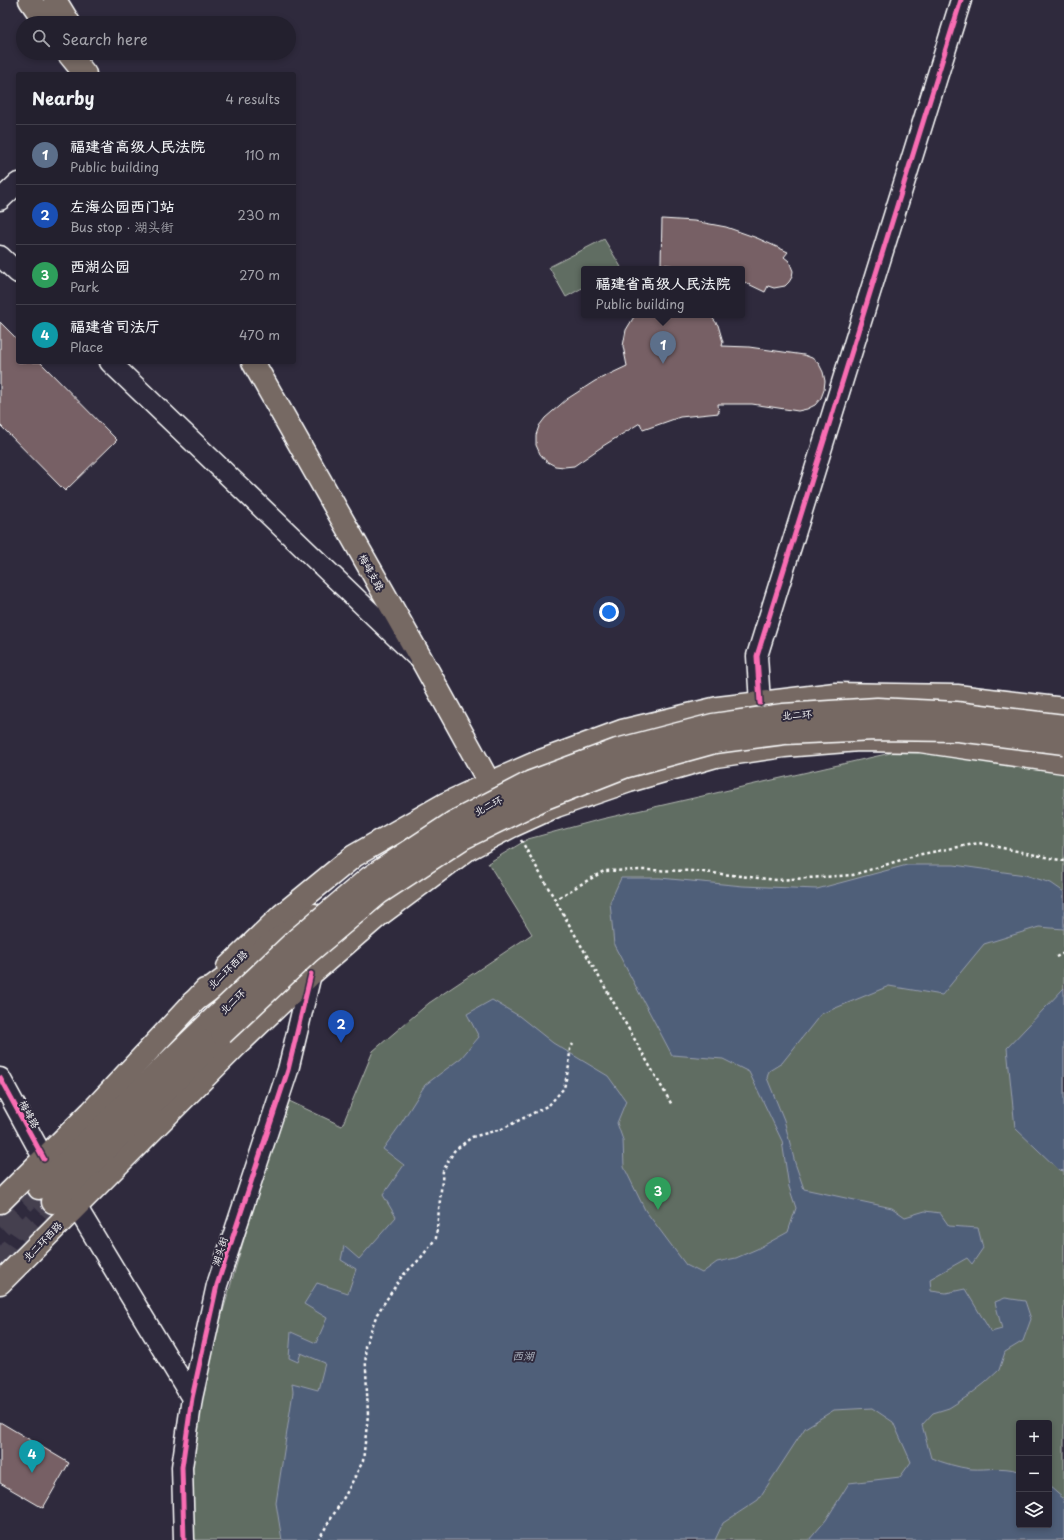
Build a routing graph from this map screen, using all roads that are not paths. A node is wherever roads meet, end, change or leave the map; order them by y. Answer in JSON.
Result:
{"nodes":[{"id":1,"x":30,"y":0,"type":"edge"},
{"id":2,"x":55,"y":0,"type":"edge"},
{"id":3,"x":961,"y":0,"type":"edge"},
{"id":4,"x":41,"y":16,"type":"edge"},
{"id":5,"x":65,"y":16,"type":"edge"},
{"id":6,"x":74,"y":60,"type":"edge"},
{"id":7,"x":86,"y":60,"type":"edge"},
{"id":8,"x":83,"y":72,"type":"edge"},
{"id":9,"x":92,"y":72,"type":"edge"},
{"id":10,"x":16,"y":184,"type":"edge"},
{"id":11,"x":0,"y":200,"type":"edge"},
{"id":12,"x":0,"y":256,"type":"edge"},
{"id":13,"x":16,"y":271,"type":"edge"},
{"id":14,"x":112,"y":364,"type":"edge"},
{"id":15,"x":254,"y":364,"type":"edge"},
{"id":16,"x":424,"y":664,"type":"junction"},
{"id":17,"x":760,"y":703,"type":"junction"},
{"id":18,"x":1064,"y":709,"type":"edge"},
{"id":19,"x":1064,"y":726,"type":"edge"},
{"id":20,"x":1064,"y":743,"type":"edge"},
{"id":21,"x":1064,"y":762,"type":"edge"},
{"id":22,"x":490,"y":783,"type":"junction"},
{"id":23,"x":512,"y":826,"type":"junction"},
{"id":24,"x":369,"y":878,"type":"junction"},
{"id":25,"x":311,"y":974,"type":"junction"},
{"id":26,"x":192,"y":1003,"type":"junction"},
{"id":27,"x":216,"y":1027,"type":"junction"},
{"id":28,"x":0,"y":1078,"type":"edge"},
{"id":29,"x":44,"y":1159,"type":"junction"},
{"id":30,"x":46,"y":1195,"type":"tunnel mouth"},
{"id":31,"x":0,"y":1202,"type":"edge"},
{"id":32,"x":76,"y":1206,"type":"junction"},
{"id":33,"x":0,"y":1283,"type":"edge"},
{"id":34,"x":192,"y":1398,"type":"junction"},
{"id":35,"x":184,"y":1540,"type":"edge"}],
"edges":[{"from":1,"to":4,"type":"main road"},
{"from":2,"to":5,"type":"main road"},
{"from":3,"to":17,"type":"street"},
{"from":6,"to":8,"type":"main road"},
{"from":7,"to":9,"type":"main road"},
{"from":10,"to":11,"type":"street"},
{"from":12,"to":13,"type":"street"},
{"from":14,"to":16,"type":"street"},
{"from":15,"to":16,"type":"main road","name":"梅峰支路"},
{"from":16,"to":22,"type":"main road","name":"梅峰支路"},
{"from":17,"to":18,"type":"main road","name":"北二环西路"},
{"from":17,"to":22,"type":"main road","name":"北二环西路"},
{"from":19,"to":24,"type":"main road","name":"北二环","bridge":true},
{"from":20,"to":27,"type":"main road","name":"北二环","bridge":true},
{"from":21,"to":23,"type":"main road","name":"北二环西路"},
{"from":22,"to":23,"type":"main road"},
{"from":22,"to":26,"type":"main road","name":"北二环西路"},
{"from":23,"to":25,"type":"main road","name":"北二环西路"},
{"from":24,"to":26,"type":"main road","bridge":true},
{"from":24,"to":27,"type":"main road","name":"北二环","bridge":true},
{"from":25,"to":32,"type":"main road","name":"北二环西路"},
{"from":25,"to":34,"type":"street","name":"湖头街"},
{"from":26,"to":29,"type":"main road","name":"北二环西路"},
{"from":27,"to":30,"type":"main road","name":"北二环"},
{"from":28,"to":29,"type":"street","name":"梅峰路"},
{"from":29,"to":31,"type":"main road","name":"北二环西路"},
{"from":32,"to":33,"type":"main road","name":"北二环西路"},
{"from":32,"to":34,"type":"street"},
{"from":34,"to":35,"type":"street","name":"湖头街"}]}
